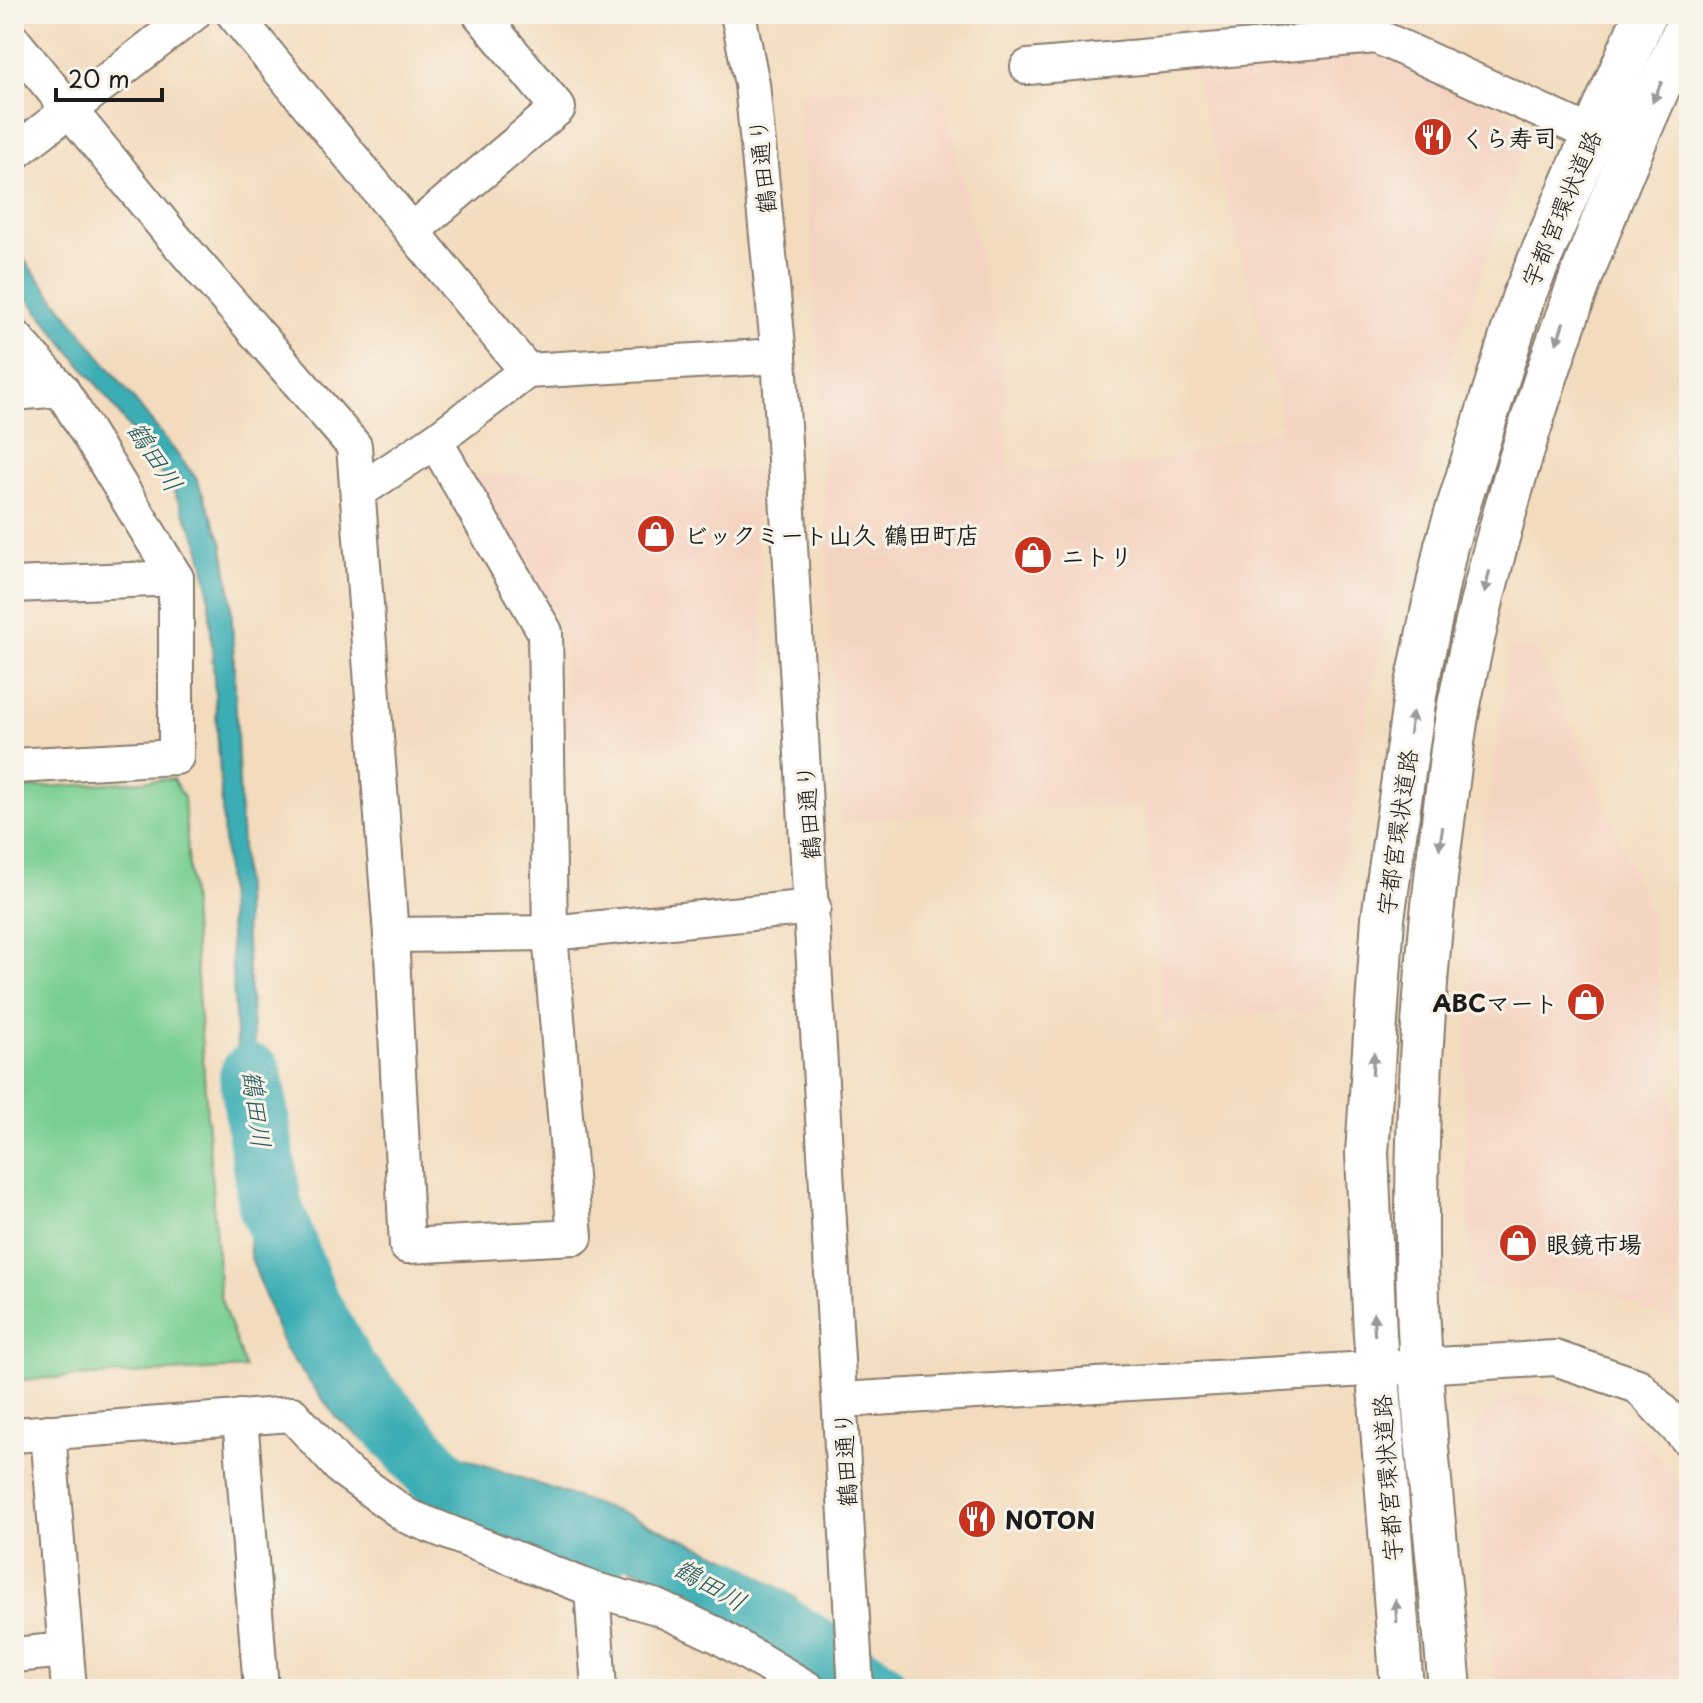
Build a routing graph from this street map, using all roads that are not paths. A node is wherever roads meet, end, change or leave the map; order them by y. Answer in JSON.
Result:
{"nodes":[{"id":1,"x":193,"y":14,"type":"edge"},
{"id":2,"x":234,"y":14,"type":"edge"},
{"id":3,"x":480,"y":14,"type":"edge"},
{"id":4,"x":738,"y":14,"type":"edge"},
{"id":5,"x":1645,"y":14,"type":"edge"},
{"id":6,"x":1689,"y":21,"type":"edge"},
{"id":7,"x":14,"y":42,"type":"edge"},
{"id":8,"x":1028,"y":67,"type":"dead end"},
{"id":9,"x":69,"y":109,"type":"junction"},
{"id":10,"x":1592,"y":134,"type":"junction"},
{"id":11,"x":14,"y":153,"type":"edge"},
{"id":12,"x":412,"y":231,"type":"junction"},
{"id":13,"x":14,"y":336,"type":"edge"},
{"id":14,"x":779,"y":356,"type":"junction"},
{"id":15,"x":527,"y":371,"type":"junction"},
{"id":16,"x":61,"y":389,"type":"junction"},
{"id":17,"x":14,"y":393,"type":"edge"},
{"id":18,"x":435,"y":441,"type":"junction"},
{"id":19,"x":358,"y":492,"type":"junction"},
{"id":20,"x":176,"y":578,"type":"junction"},
{"id":21,"x":14,"y":585,"type":"edge"},
{"id":22,"x":14,"y":766,"type":"edge"},
{"id":23,"x":813,"y":907,"type":"junction"},
{"id":24,"x":550,"y":933,"type":"junction"},
{"id":25,"x":391,"y":935,"type":"junction"},
{"id":26,"x":1421,"y":1365,"type":"junction"},
{"id":27,"x":1377,"y":1366,"type":"junction"},
{"id":28,"x":841,"y":1400,"type":"junction"},
{"id":29,"x":240,"y":1417,"type":"junction"},
{"id":30,"x":48,"y":1432,"type":"junction"},
{"id":31,"x":14,"y":1435,"type":"edge"},
{"id":32,"x":1689,"y":1440,"type":"edge"},
{"id":33,"x":592,"y":1589,"type":"junction"},
{"id":34,"x":66,"y":1650,"type":"junction"},
{"id":35,"x":14,"y":1655,"type":"edge"},
{"id":36,"x":69,"y":1689,"type":"edge"},
{"id":37,"x":261,"y":1689,"type":"edge"},
{"id":38,"x":599,"y":1689,"type":"edge"},
{"id":39,"x":808,"y":1689,"type":"edge"},
{"id":40,"x":856,"y":1689,"type":"edge"},
{"id":41,"x":1402,"y":1689,"type":"edge"},
{"id":42,"x":1450,"y":1689,"type":"edge"}],
"edges":[{"from":1,"to":9,"type":"street"},
{"from":2,"to":12,"type":"street"},
{"from":3,"to":12,"type":"street"},
{"from":4,"to":14,"type":"street","name":"鶴田通り"},
{"from":5,"to":10,"type":"main road","name":"宇都宮環状道路"},
{"from":6,"to":26,"type":"main road","name":"宇都宮環状道路","one_way":true},
{"from":7,"to":9,"type":"street"},
{"from":8,"to":10,"type":"street"},
{"from":9,"to":11,"type":"street"},
{"from":9,"to":19,"type":"street"},
{"from":27,"to":10,"type":"main road","name":"宇都宮環状道路","one_way":true},
{"from":12,"to":15,"type":"street"},
{"from":13,"to":16,"type":"street"},
{"from":14,"to":15,"type":"street"},
{"from":14,"to":23,"type":"street","name":"鶴田通り"},
{"from":15,"to":18,"type":"street"},
{"from":16,"to":17,"type":"street"},
{"from":16,"to":20,"type":"street"},
{"from":18,"to":19,"type":"street"},
{"from":18,"to":24,"type":"street"},
{"from":19,"to":25,"type":"street"},
{"from":20,"to":21,"type":"street"},
{"from":20,"to":22,"type":"street"},
{"from":23,"to":24,"type":"street"},
{"from":23,"to":28,"type":"street","name":"鶴田通り"},
{"from":24,"to":25,"type":"street"},
{"from":24,"to":25,"type":"street"},
{"from":26,"to":27,"type":"street"},
{"from":26,"to":32,"type":"street"},
{"from":26,"to":42,"type":"main road","name":"宇都宮環状道路"},
{"from":27,"to":28,"type":"street"},
{"from":41,"to":27,"type":"main road","name":"宇都宮環状道路","one_way":true},
{"from":28,"to":40,"type":"street","name":"鶴田通り"},
{"from":29,"to":30,"type":"street"},
{"from":29,"to":33,"type":"street"},
{"from":29,"to":37,"type":"street"},
{"from":30,"to":31,"type":"street"},
{"from":30,"to":34,"type":"street"},
{"from":33,"to":38,"type":"street"},
{"from":33,"to":39,"type":"street"},
{"from":34,"to":35,"type":"street"},
{"from":34,"to":36,"type":"street"}]}
